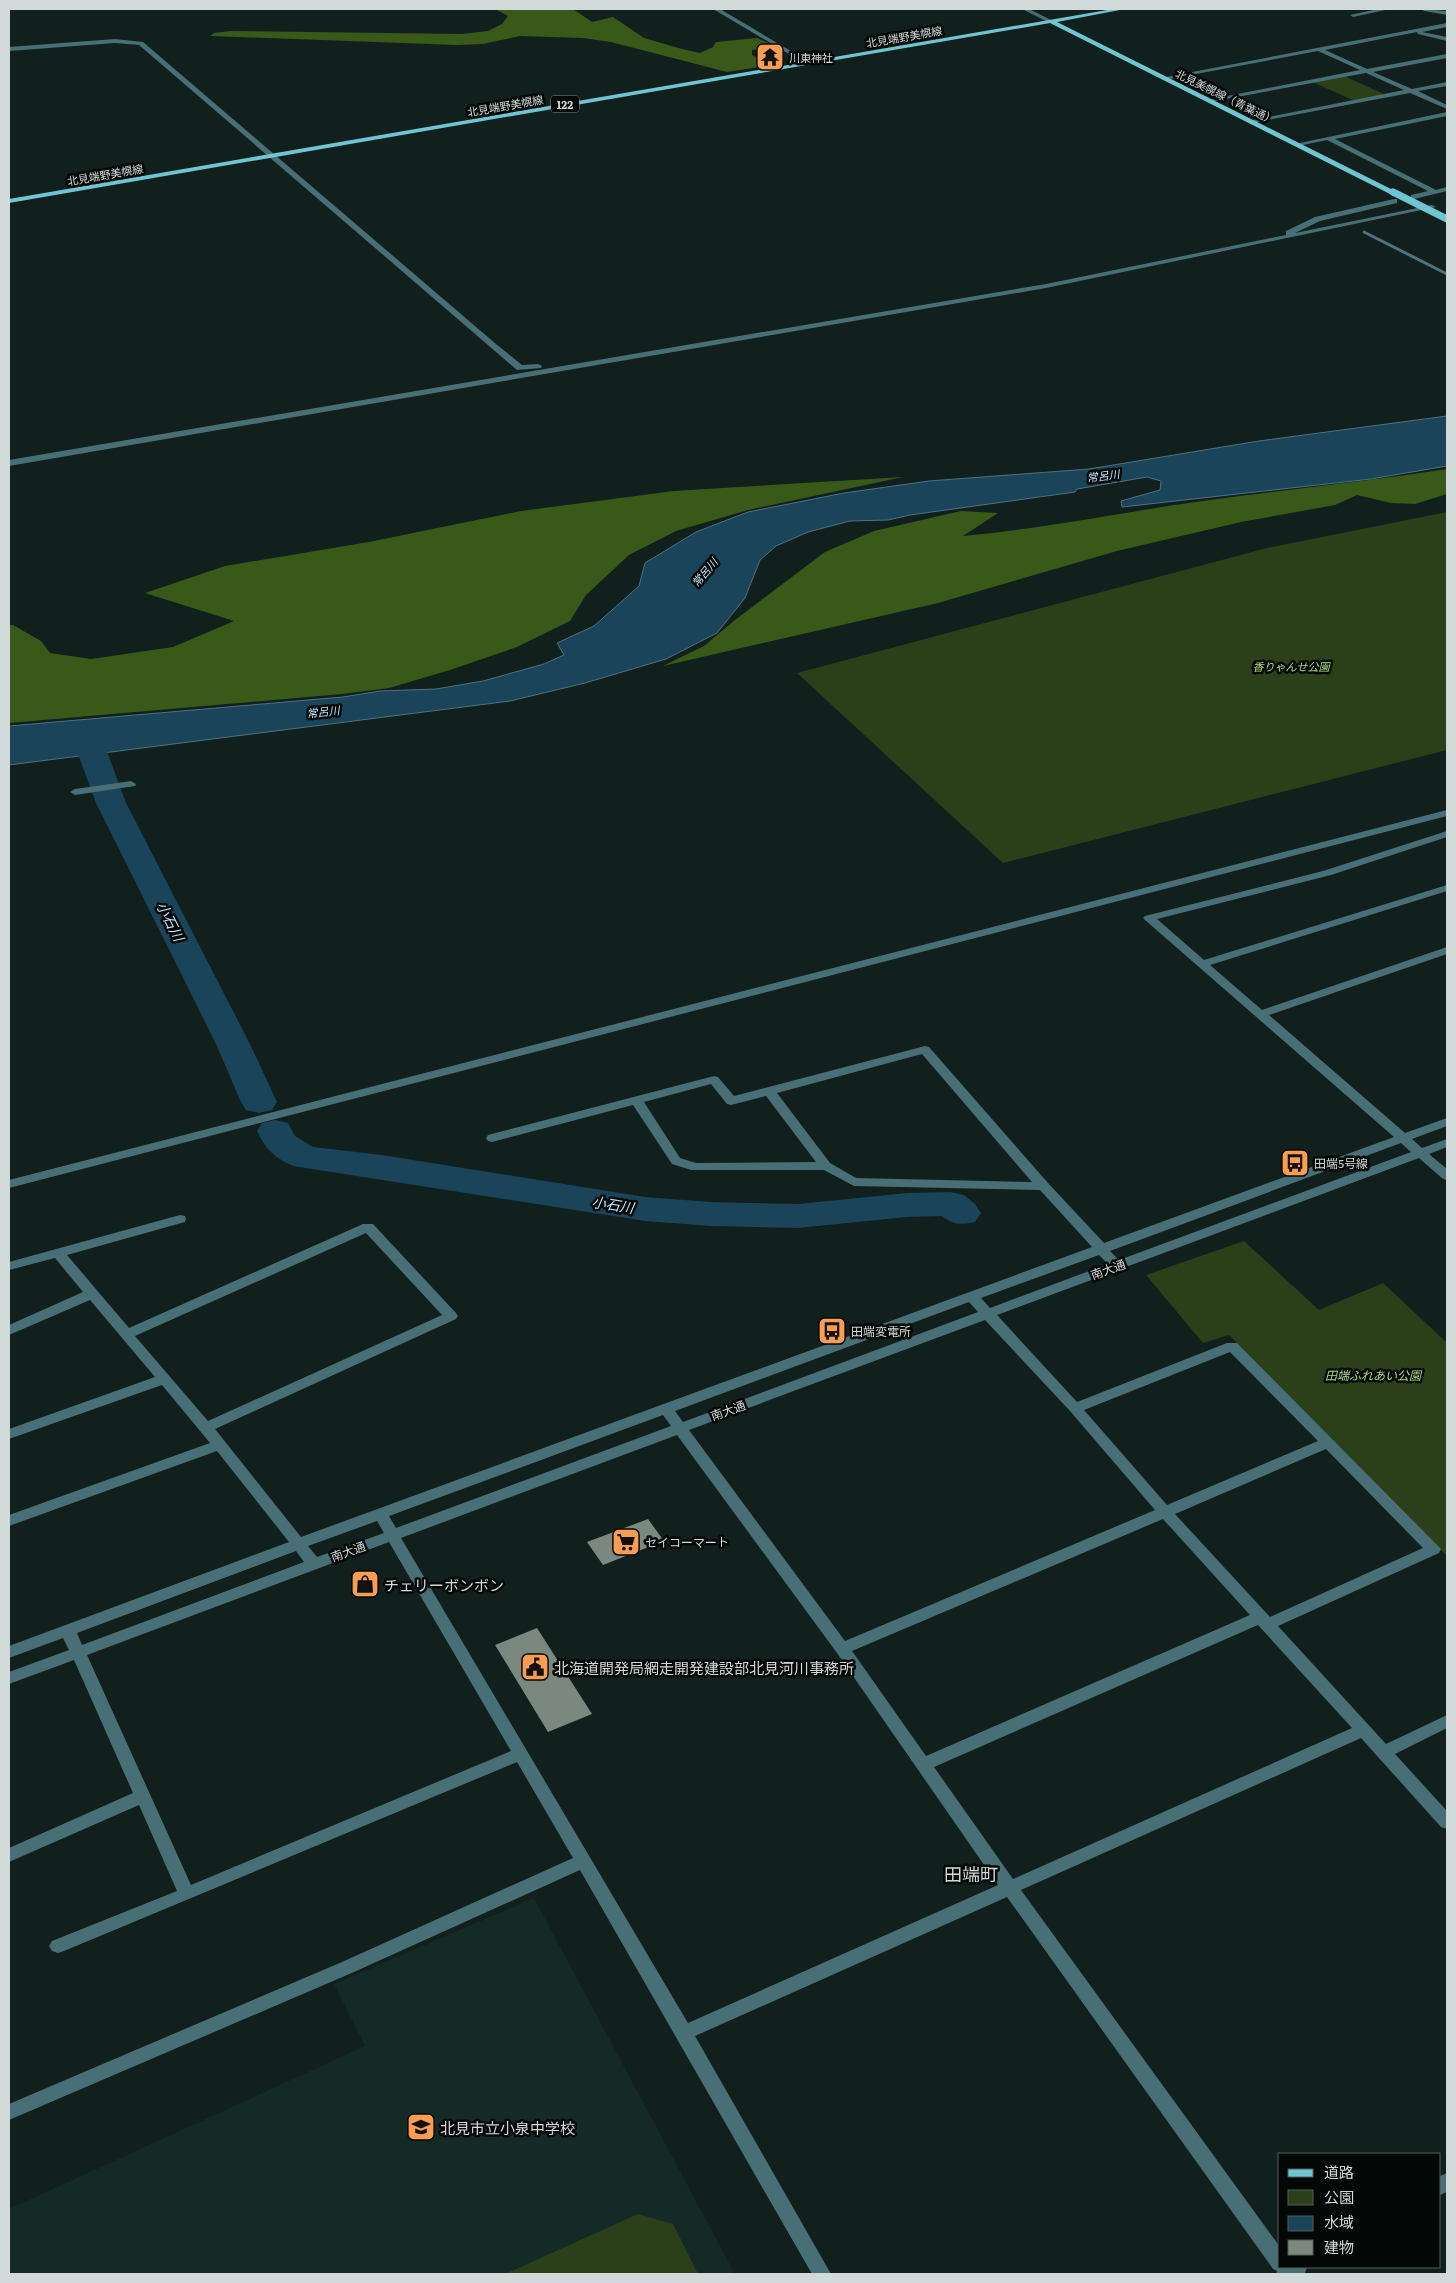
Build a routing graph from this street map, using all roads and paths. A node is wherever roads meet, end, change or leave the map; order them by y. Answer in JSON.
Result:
{"nodes":[{"id":1,"x":716,"y":9,"type":"edge"},
{"id":2,"x":1025,"y":9,"type":"edge"},
{"id":3,"x":1122,"y":9,"type":"edge"},
{"id":4,"x":1387,"y":9,"type":"edge"},
{"id":5,"x":1424,"y":9,"type":"edge"},
{"id":6,"x":1447,"y":13,"type":"edge"},
{"id":7,"x":1354,"y":15,"type":"dead end"},
{"id":8,"x":1050,"y":21,"type":"junction"},
{"id":9,"x":1447,"y":25,"type":"edge"},
{"id":10,"x":1416,"y":32,"type":"junction"},
{"id":11,"x":1447,"y":38,"type":"edge"},
{"id":12,"x":9,"y":49,"type":"edge"},
{"id":13,"x":1320,"y":50,"type":"junction"},
{"id":14,"x":1447,"y":56,"type":"edge"},
{"id":15,"x":808,"y":63,"type":"junction"},
{"id":16,"x":1366,"y":70,"type":"junction"},
{"id":17,"x":1164,"y":78,"type":"junction"},
{"id":18,"x":1447,"y":84,"type":"edge"},
{"id":19,"x":1410,"y":91,"type":"junction"},
{"id":20,"x":1210,"y":100,"type":"junction"},
{"id":21,"x":1447,"y":107,"type":"edge"},
{"id":22,"x":1447,"y":114,"type":"edge"},
{"id":23,"x":1252,"y":121,"type":"junction"},
{"id":24,"x":1328,"y":138,"type":"junction"},
{"id":25,"x":1298,"y":144,"type":"junction"},
{"id":26,"x":270,"y":155,"type":"junction"},
{"id":27,"x":1447,"y":189,"type":"edge"},
{"id":28,"x":1435,"y":192,"type":"junction"},
{"id":29,"x":1414,"y":197,"type":"dead end"},
{"id":30,"x":9,"y":200,"type":"edge"},
{"id":31,"x":1394,"y":202,"type":"dead end"},
{"id":32,"x":1432,"y":207,"type":"dead end"},
{"id":33,"x":1447,"y":220,"type":"edge"},
{"id":34,"x":1277,"y":240,"type":"junction"},
{"id":35,"x":628,"y":358,"type":"junction"},
{"id":36,"x":9,"y":463,"type":"edge"},
{"id":37,"x":131,"y":784,"type":"dead end"},
{"id":38,"x":75,"y":792,"type":"dead end"},
{"id":39,"x":1447,"y":813,"type":"edge"},
{"id":40,"x":1447,"y":834,"type":"edge"},
{"id":41,"x":1447,"y":888,"type":"edge"},
{"id":42,"x":1447,"y":950,"type":"edge"},
{"id":43,"x":1202,"y":964,"type":"junction"},
{"id":44,"x":1260,"y":1014,"type":"junction"},
{"id":45,"x":769,"y":1091,"type":"junction"},
{"id":46,"x":636,"y":1100,"type":"junction"},
{"id":47,"x":1447,"y":1122,"type":"edge"},
{"id":48,"x":492,"y":1138,"type":"dead end"},
{"id":49,"x":1404,"y":1138,"type":"junction"},
{"id":50,"x":1447,"y":1142,"type":"edge"},
{"id":51,"x":1420,"y":1152,"type":"junction"},
{"id":52,"x":826,"y":1166,"type":"junction"},
{"id":53,"x":1447,"y":1176,"type":"edge"},
{"id":54,"x":9,"y":1184,"type":"edge"},
{"id":55,"x":1043,"y":1186,"type":"junction"},
{"id":56,"x":180,"y":1219,"type":"dead end"},
{"id":57,"x":1101,"y":1248,"type":"junction"},
{"id":58,"x":58,"y":1253,"type":"junction"},
{"id":59,"x":9,"y":1266,"type":"edge"},
{"id":60,"x":1117,"y":1266,"type":"junction"},
{"id":61,"x":93,"y":1293,"type":"junction"},
{"id":62,"x":972,"y":1297,"type":"junction"},
{"id":63,"x":987,"y":1314,"type":"junction"},
{"id":64,"x":9,"y":1330,"type":"edge"},
{"id":65,"x":127,"y":1334,"type":"junction"},
{"id":66,"x":165,"y":1380,"type":"junction"},
{"id":67,"x":1075,"y":1408,"type":"junction"},
{"id":68,"x":666,"y":1409,"type":"junction"},
{"id":69,"x":205,"y":1428,"type":"junction"},
{"id":70,"x":679,"y":1428,"type":"junction"},
{"id":71,"x":9,"y":1434,"type":"edge"},
{"id":72,"x":1327,"y":1444,"type":"junction"},
{"id":73,"x":220,"y":1445,"type":"junction"},
{"id":74,"x":1166,"y":1513,"type":"junction"},
{"id":75,"x":380,"y":1514,"type":"junction"},
{"id":76,"x":9,"y":1521,"type":"edge"},
{"id":77,"x":392,"y":1535,"type":"junction"},
{"id":78,"x":299,"y":1544,"type":"junction"},
{"id":79,"x":314,"y":1564,"type":"junction"},
{"id":80,"x":1264,"y":1621,"type":"junction"},
{"id":81,"x":68,"y":1631,"type":"junction"},
{"id":82,"x":842,"y":1649,"type":"junction"},
{"id":83,"x":9,"y":1652,"type":"edge"},
{"id":84,"x":78,"y":1652,"type":"junction"},
{"id":85,"x":9,"y":1678,"type":"edge"},
{"id":86,"x":1447,"y":1721,"type":"edge"},
{"id":87,"x":1364,"y":1730,"type":"junction"},
{"id":88,"x":1384,"y":1752,"type":"junction"},
{"id":89,"x":520,"y":1754,"type":"junction"},
{"id":90,"x":922,"y":1765,"type":"junction"},
{"id":91,"x":142,"y":1796,"type":"junction"},
{"id":92,"x":1447,"y":1822,"type":"edge"},
{"id":93,"x":9,"y":1855,"type":"edge"},
{"id":94,"x":582,"y":1862,"type":"junction"},
{"id":95,"x":1009,"y":1887,"type":"junction"},
{"id":96,"x":187,"y":1894,"type":"junction"},
{"id":97,"x":58,"y":1946,"type":"dead end"},
{"id":98,"x":684,"y":2033,"type":"junction"},
{"id":99,"x":9,"y":2112,"type":"edge"},
{"id":100,"x":1278,"y":2258,"type":"edge"},
{"id":101,"x":822,"y":2274,"type":"edge"}],
"edges":[{"from":1,"to":15,"type":"street"},
{"from":2,"to":8,"type":"street"},
{"from":3,"to":8,"type":"main road","name":"北見端野美幌線","number":"122"},
{"from":4,"to":7,"type":"street"},
{"from":5,"to":6,"type":"street"},
{"from":8,"to":15,"type":"main road","name":"北見端野美幌線","number":"122"},
{"from":8,"to":17,"type":"main road","name":"北見美幌線（青葉通）"},
{"from":9,"to":10,"type":"street"},
{"from":10,"to":11,"type":"street"},
{"from":10,"to":13,"type":"street"},
{"from":12,"to":26,"type":"street"},
{"from":13,"to":16,"type":"street"},
{"from":13,"to":17,"type":"street"},
{"from":14,"to":16,"type":"street"},
{"from":15,"to":26,"type":"main road","name":"北見端野美幌線","number":"122"},
{"from":16,"to":19,"type":"street"},
{"from":16,"to":20,"type":"street"},
{"from":17,"to":20,"type":"main road","name":"北見美幌線（青葉通）"},
{"from":18,"to":19,"type":"street"},
{"from":19,"to":21,"type":"street"},
{"from":19,"to":23,"type":"street"},
{"from":20,"to":23,"type":"main road","name":"北見美幌線（青葉通）"},
{"from":22,"to":24,"type":"street"},
{"from":23,"to":25,"type":"main road","name":"北見美幌線（青葉通）"},
{"from":24,"to":25,"type":"street"},
{"from":24,"to":28,"type":"street"},
{"from":25,"to":33,"type":"main road","name":"北見美幌線（青葉通）","bridge":true},
{"from":26,"to":30,"type":"main road","name":"北見端野美幌線","number":"122"},
{"from":26,"to":35,"type":"street"},
{"from":27,"to":28,"type":"street"},
{"from":28,"to":29,"type":"street"},
{"from":31,"to":34,"type":"street"},
{"from":32,"to":34,"type":"street"},
{"from":34,"to":35,"type":"street"},
{"from":35,"to":36,"type":"street"},
{"from":37,"to":38,"type":"street"},
{"from":39,"to":54,"type":"street"},
{"from":40,"to":43,"type":"street"},
{"from":41,"to":43,"type":"street"},
{"from":42,"to":44,"type":"street"},
{"from":43,"to":44,"type":"street"},
{"from":44,"to":49,"type":"street"},
{"from":45,"to":46,"type":"street"},
{"from":45,"to":52,"type":"street"},
{"from":45,"to":55,"type":"street"},
{"from":46,"to":48,"type":"street"},
{"from":46,"to":52,"type":"street"},
{"from":47,"to":49,"type":"street","name":"南大通"},
{"from":49,"to":51,"type":"street"},
{"from":49,"to":57,"type":"street","name":"南大通"},
{"from":50,"to":51,"type":"street","name":"南大通"},
{"from":51,"to":53,"type":"street"},
{"from":51,"to":60,"type":"street","name":"南大通"},
{"from":52,"to":55,"type":"street"},
{"from":55,"to":57,"type":"street"},
{"from":56,"to":58,"type":"street"},
{"from":57,"to":60,"type":"street"},
{"from":57,"to":62,"type":"street","name":"南大通"},
{"from":58,"to":59,"type":"street"},
{"from":58,"to":61,"type":"street"},
{"from":60,"to":63,"type":"street","name":"南大通"},
{"from":61,"to":64,"type":"street"},
{"from":61,"to":65,"type":"street"},
{"from":62,"to":63,"type":"street"},
{"from":62,"to":68,"type":"street","name":"南大通"},
{"from":63,"to":67,"type":"street"},
{"from":63,"to":70,"type":"street","name":"南大通"},
{"from":65,"to":66,"type":"street"},
{"from":65,"to":69,"type":"street"},
{"from":66,"to":69,"type":"street"},
{"from":66,"to":71,"type":"street"},
{"from":67,"to":72,"type":"street"},
{"from":67,"to":74,"type":"street"},
{"from":68,"to":70,"type":"street"},
{"from":68,"to":75,"type":"street","name":"南大通"},
{"from":69,"to":73,"type":"street"},
{"from":70,"to":77,"type":"street","name":"南大通"},
{"from":70,"to":82,"type":"street"},
{"from":72,"to":74,"type":"street"},
{"from":72,"to":80,"type":"street"},
{"from":73,"to":76,"type":"street"},
{"from":73,"to":78,"type":"street"},
{"from":74,"to":80,"type":"street"},
{"from":74,"to":82,"type":"street"},
{"from":75,"to":77,"type":"street"},
{"from":75,"to":78,"type":"street","name":"南大通"},
{"from":77,"to":79,"type":"street","name":"南大通"},
{"from":77,"to":89,"type":"street"},
{"from":78,"to":79,"type":"street"},
{"from":78,"to":81,"type":"street","name":"南大通"},
{"from":79,"to":84,"type":"street","name":"南大通"},
{"from":80,"to":87,"type":"street"},
{"from":80,"to":90,"type":"street"},
{"from":81,"to":83,"type":"street","name":"南大通"},
{"from":81,"to":84,"type":"street"},
{"from":82,"to":90,"type":"street"},
{"from":84,"to":85,"type":"street","name":"南大通"},
{"from":84,"to":91,"type":"street"},
{"from":86,"to":88,"type":"street"},
{"from":87,"to":88,"type":"street"},
{"from":87,"to":95,"type":"street"},
{"from":88,"to":92,"type":"street"},
{"from":89,"to":94,"type":"street"},
{"from":89,"to":96,"type":"street"},
{"from":90,"to":95,"type":"street"},
{"from":91,"to":93,"type":"street"},
{"from":91,"to":96,"type":"street"},
{"from":94,"to":98,"type":"street"},
{"from":94,"to":99,"type":"street"},
{"from":95,"to":98,"type":"street"},
{"from":95,"to":100,"type":"street"},
{"from":96,"to":97,"type":"street"},
{"from":98,"to":101,"type":"street"}]}
